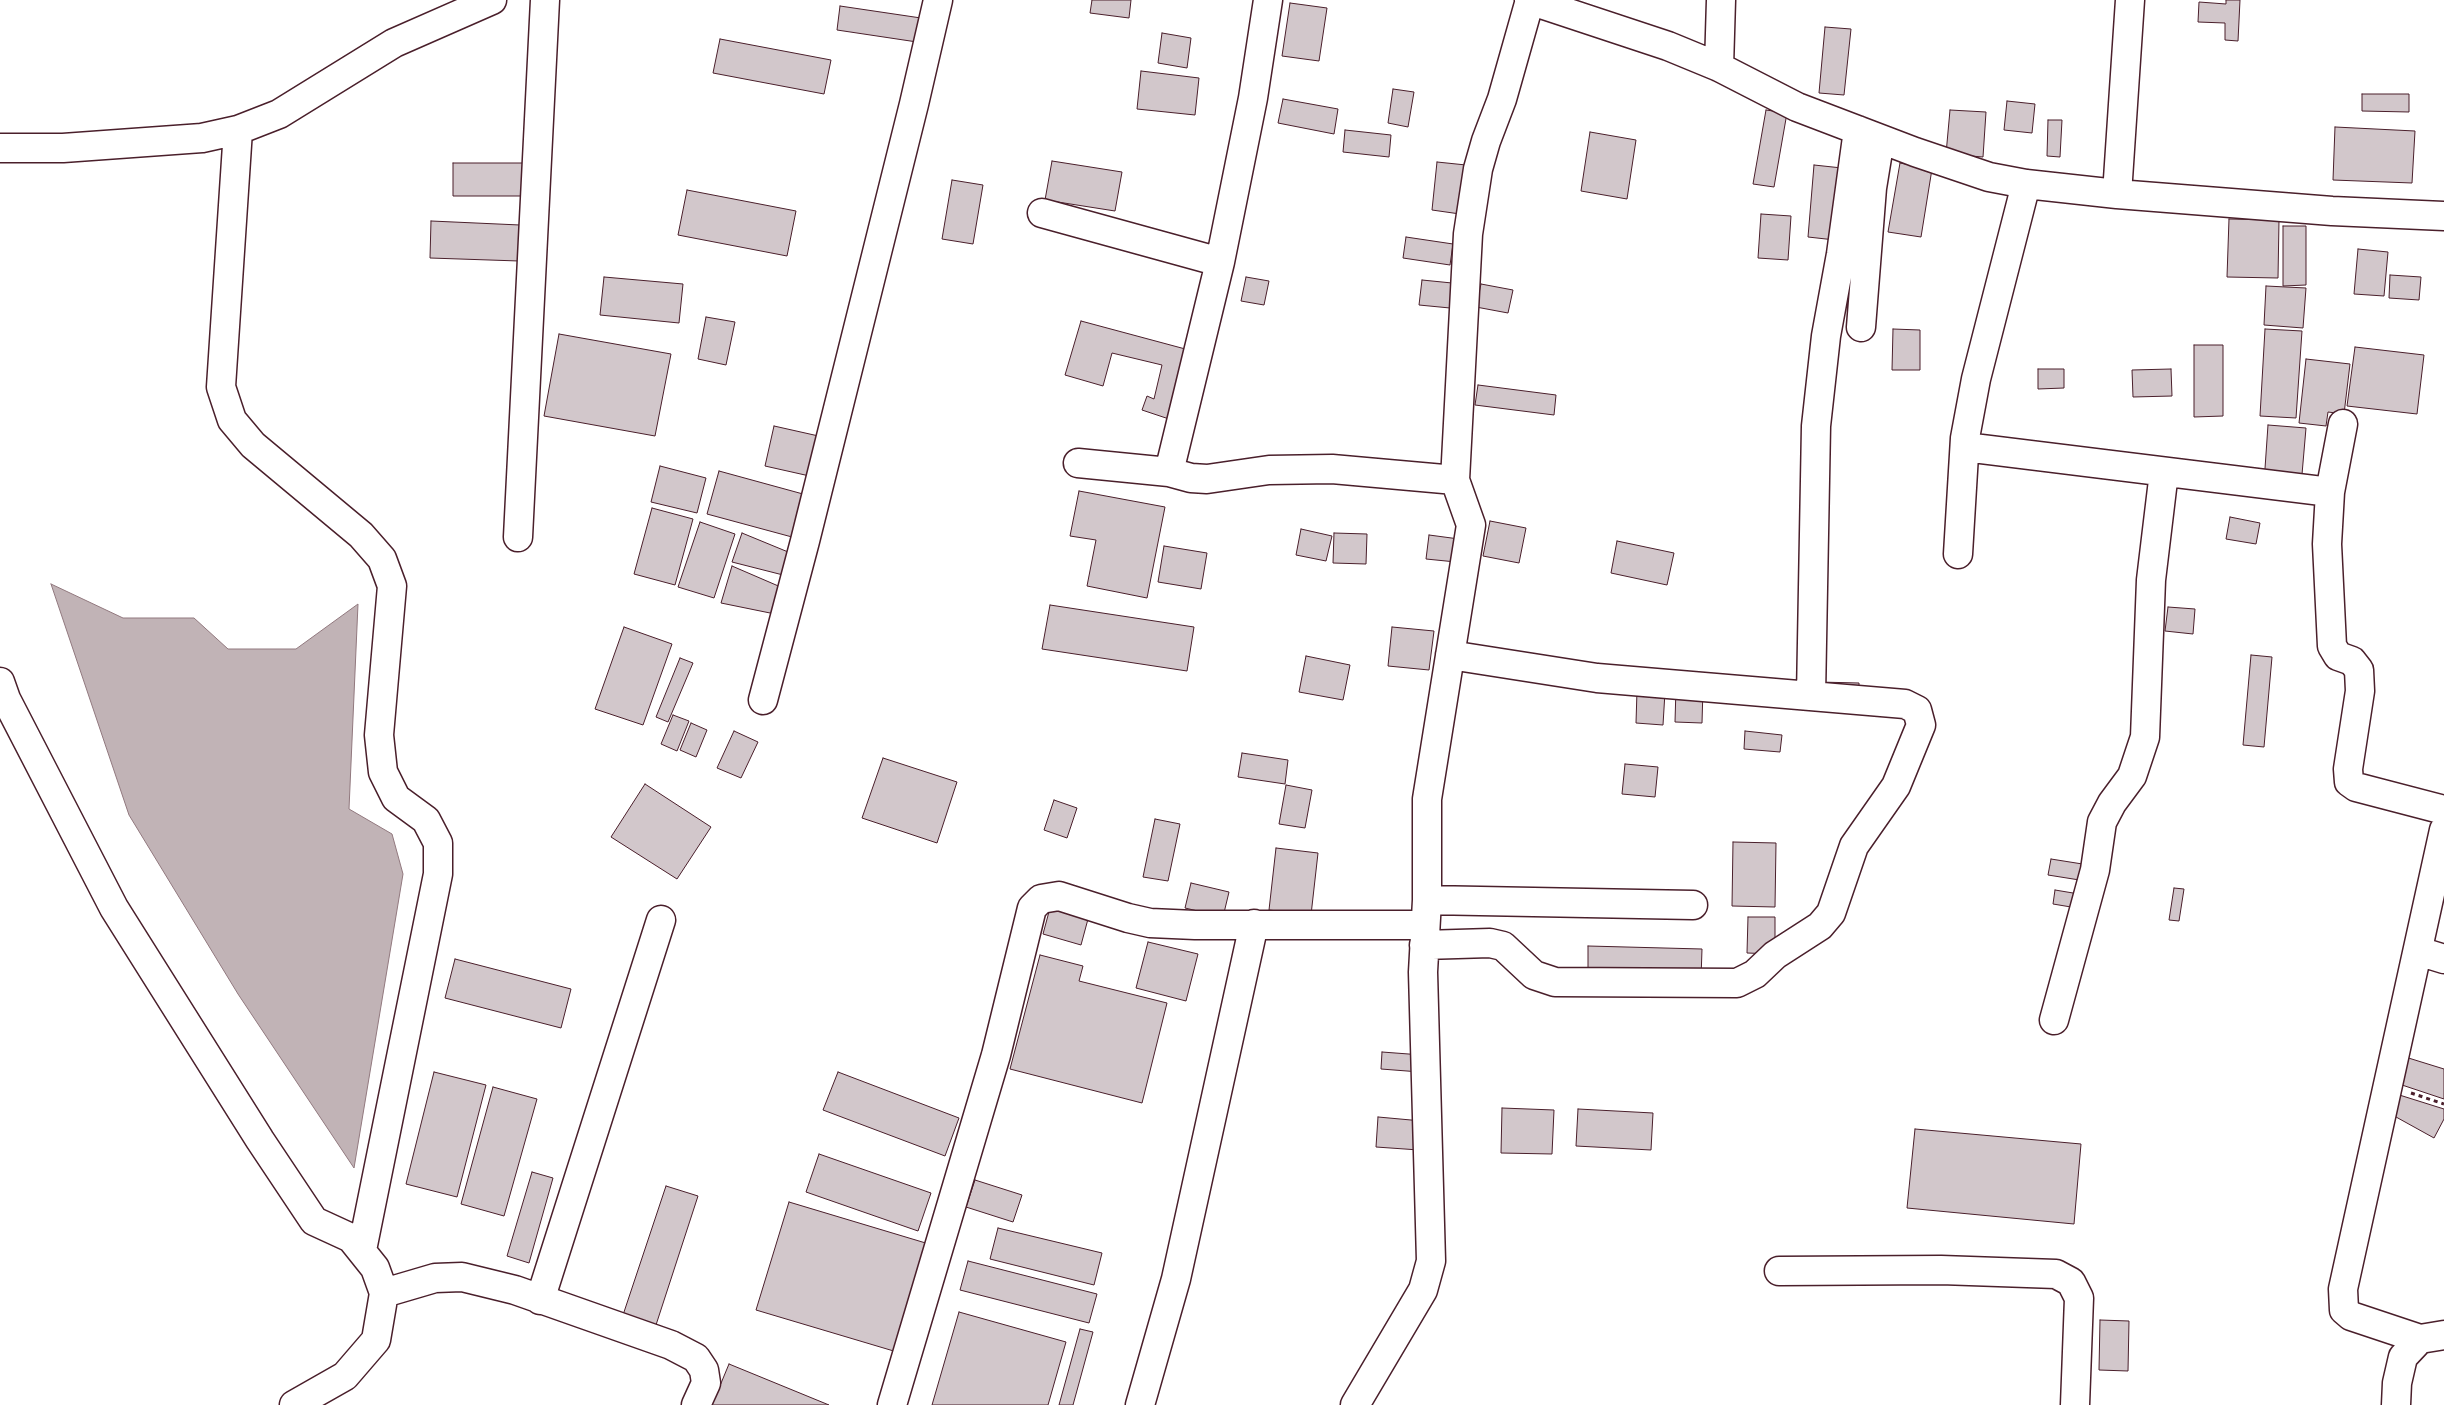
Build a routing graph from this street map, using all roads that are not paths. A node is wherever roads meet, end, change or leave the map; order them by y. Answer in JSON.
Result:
{"nodes":[{"id":1,"x":492,"y":0,"type":"edge"},
{"id":2,"x":545,"y":0,"type":"edge"},
{"id":3,"x":938,"y":0,"type":"edge"},
{"id":4,"x":1268,"y":0,"type":"edge"},
{"id":5,"x":1529,"y":0,"type":"edge"},
{"id":6,"x":1721,"y":0,"type":"edge"},
{"id":7,"x":2130,"y":0,"type":"edge"},
{"id":8,"x":1719,"y":67,"type":"junction"},
{"id":9,"x":238,"y":130,"type":"junction"},
{"id":10,"x":1869,"y":134,"type":"junction"},
{"id":11,"x":0,"y":148,"type":"edge"},
{"id":12,"x":2026,"y":184,"type":"junction"},
{"id":13,"x":2117,"y":194,"type":"junction"},
{"id":14,"x":1042,"y":213,"type":"dead end"},
{"id":15,"x":2444,"y":216,"type":"edge"},
{"id":16,"x":1220,"y":262,"type":"junction"},
{"id":17,"x":1862,"y":327,"type":"dead end"},
{"id":18,"x":2342,"y":424,"type":"dead end"},
{"id":19,"x":1965,"y":447,"type":"junction"},
{"id":20,"x":1078,"y":463,"type":"dead end"},
{"id":21,"x":1169,"y":472,"type":"junction"},
{"id":22,"x":2164,"y":472,"type":"junction"},
{"id":23,"x":1455,"y":480,"type":"junction"},
{"id":24,"x":2330,"y":492,"type":"junction"},
{"id":25,"x":518,"y":537,"type":"dead end"},
{"id":26,"x":1958,"y":554,"type":"dead end"},
{"id":27,"x":1450,"y":655,"type":"junction"},
{"id":28,"x":0,"y":682,"type":"edge"},
{"id":29,"x":1811,"y":696,"type":"junction"},
{"id":30,"x":762,"y":700,"type":"dead end"},
{"id":31,"x":2444,"y":810,"type":"edge"},
{"id":32,"x":2444,"y":830,"type":"edge"},
{"id":33,"x":1693,"y":906,"type":"dead end"},
{"id":34,"x":661,"y":920,"type":"dead end"},
{"id":35,"x":1425,"y":923,"type":"junction"},
{"id":36,"x":1254,"y":924,"type":"junction"},
{"id":37,"x":2418,"y":951,"type":"junction"},
{"id":38,"x":2444,"y":959,"type":"edge"},
{"id":39,"x":2054,"y":1020,"type":"dead end"},
{"id":40,"x":362,"y":1250,"type":"junction"},
{"id":41,"x":1778,"y":1271,"type":"dead end"},
{"id":42,"x":384,"y":1293,"type":"junction"},
{"id":43,"x":540,"y":1300,"type":"junction"},
{"id":44,"x":2432,"y":1337,"type":"edge"},
{"id":45,"x":294,"y":1405,"type":"edge"},
{"id":46,"x":696,"y":1405,"type":"edge"},
{"id":47,"x":892,"y":1405,"type":"edge"},
{"id":48,"x":1140,"y":1405,"type":"edge"},
{"id":49,"x":1356,"y":1405,"type":"edge"},
{"id":50,"x":2075,"y":1405,"type":"edge"},
{"id":51,"x":2396,"y":1405,"type":"edge"}],
"edges":[{"from":1,"to":9,"type":"street"},
{"from":2,"to":25,"type":"street"},
{"from":3,"to":30,"type":"street"},
{"from":4,"to":16,"type":"street"},
{"from":5,"to":8,"type":"street"},
{"from":5,"to":23,"type":"street"},
{"from":6,"to":8,"type":"street"},
{"from":7,"to":13,"type":"street"},
{"from":8,"to":10,"type":"street"},
{"from":9,"to":11,"type":"street"},
{"from":9,"to":40,"type":"street"},
{"from":10,"to":12,"type":"street"},
{"from":10,"to":17,"type":"street"},
{"from":10,"to":29,"type":"street"},
{"from":12,"to":13,"type":"street"},
{"from":12,"to":19,"type":"street"},
{"from":13,"to":15,"type":"street"},
{"from":14,"to":16,"type":"street"},
{"from":16,"to":21,"type":"street"},
{"from":18,"to":24,"type":"street"},
{"from":19,"to":22,"type":"street"},
{"from":19,"to":26,"type":"street"},
{"from":20,"to":21,"type":"street"},
{"from":21,"to":23,"type":"street"},
{"from":22,"to":24,"type":"street"},
{"from":22,"to":39,"type":"street"},
{"from":23,"to":27,"type":"street"},
{"from":24,"to":31,"type":"street"},
{"from":27,"to":29,"type":"street"},
{"from":27,"to":35,"type":"street"},
{"from":28,"to":40,"type":"street"},
{"from":29,"to":35,"type":"street"},
{"from":32,"to":37,"type":"street"},
{"from":33,"to":35,"type":"street"},
{"from":34,"to":43,"type":"street"},
{"from":35,"to":36,"type":"street"},
{"from":35,"to":49,"type":"street"},
{"from":36,"to":47,"type":"street"},
{"from":36,"to":48,"type":"street"},
{"from":37,"to":38,"type":"street"},
{"from":37,"to":44,"type":"street"},
{"from":40,"to":42,"type":"street"},
{"from":41,"to":50,"type":"street"},
{"from":42,"to":43,"type":"street"},
{"from":42,"to":45,"type":"street"},
{"from":43,"to":46,"type":"street"},
{"from":44,"to":51,"type":"street"}]}
